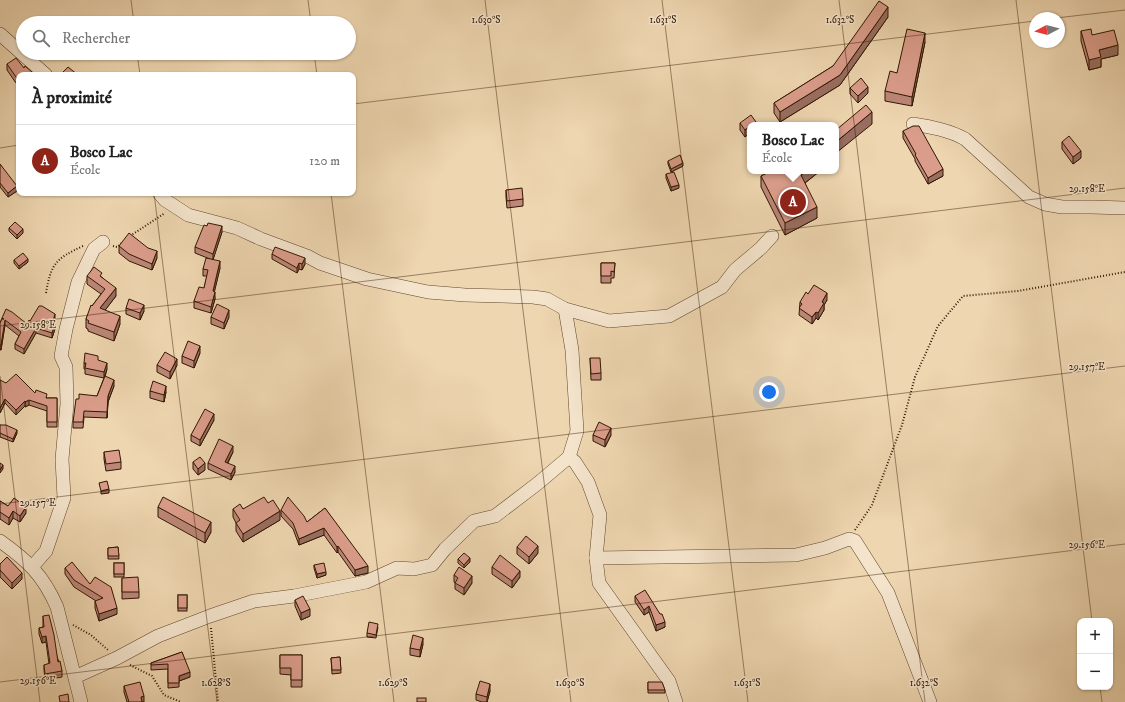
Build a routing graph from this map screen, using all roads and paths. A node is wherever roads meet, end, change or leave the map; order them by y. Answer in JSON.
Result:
{"nodes":[{"id":1,"x":0,"y":34,"type":"edge"},
{"id":2,"x":16,"y":48,"type":"edge"},
{"id":3,"x":29,"y":60,"type":"edge"},
{"id":4,"x":43,"y":72,"type":"edge"},
{"id":5,"x":913,"y":124,"type":"edge"},
{"id":6,"x":162,"y":196,"type":"edge"},
{"id":7,"x":1125,"y":208,"type":"edge"},
{"id":8,"x":772,"y":236,"type":"dead end"},
{"id":9,"x":103,"y":242,"type":"dead end"},
{"id":10,"x":1125,"y":272,"type":"edge"},
{"id":11,"x":565,"y":309,"type":"junction"},
{"id":12,"x":569,"y":456,"type":"junction"},
{"id":13,"x":849,"y":539,"type":"junction"},
{"id":14,"x":0,"y":541,"type":"edge"},
{"id":15,"x":596,"y":558,"type":"junction"},
{"id":16,"x":32,"y":567,"type":"junction"},
{"id":17,"x":210,"y":616,"type":"junction"},
{"id":18,"x":60,"y":618,"type":"junction"},
{"id":19,"x":117,"y":658,"type":"junction"},
{"id":20,"x":75,"y":677,"type":"junction"},
{"id":21,"x":81,"y":702,"type":"edge"},
{"id":22,"x":181,"y":702,"type":"edge"},
{"id":23,"x":218,"y":702,"type":"edge"},
{"id":24,"x":676,"y":702,"type":"edge"},
{"id":25,"x":930,"y":702,"type":"edge"}],
"edges":[{"from":1,"to":2,"type":"street"},
{"from":3,"to":4,"type":"street"},
{"from":5,"to":7,"type":"street"},
{"from":6,"to":11,"type":"street"},
{"from":8,"to":11,"type":"street"},
{"from":9,"to":16,"type":"street"},
{"from":10,"to":13,"type":"path"},
{"from":11,"to":12,"type":"street"},
{"from":12,"to":15,"type":"street"},
{"from":12,"to":17,"type":"street"},
{"from":13,"to":15,"type":"street"},
{"from":13,"to":25,"type":"street"},
{"from":14,"to":16,"type":"street"},
{"from":15,"to":24,"type":"street"},
{"from":16,"to":18,"type":"street"},
{"from":17,"to":19,"type":"street"},
{"from":17,"to":23,"type":"path"},
{"from":18,"to":19,"type":"path"},
{"from":18,"to":20,"type":"street"},
{"from":19,"to":20,"type":"street"},
{"from":19,"to":22,"type":"path"},
{"from":20,"to":21,"type":"street"}]}
